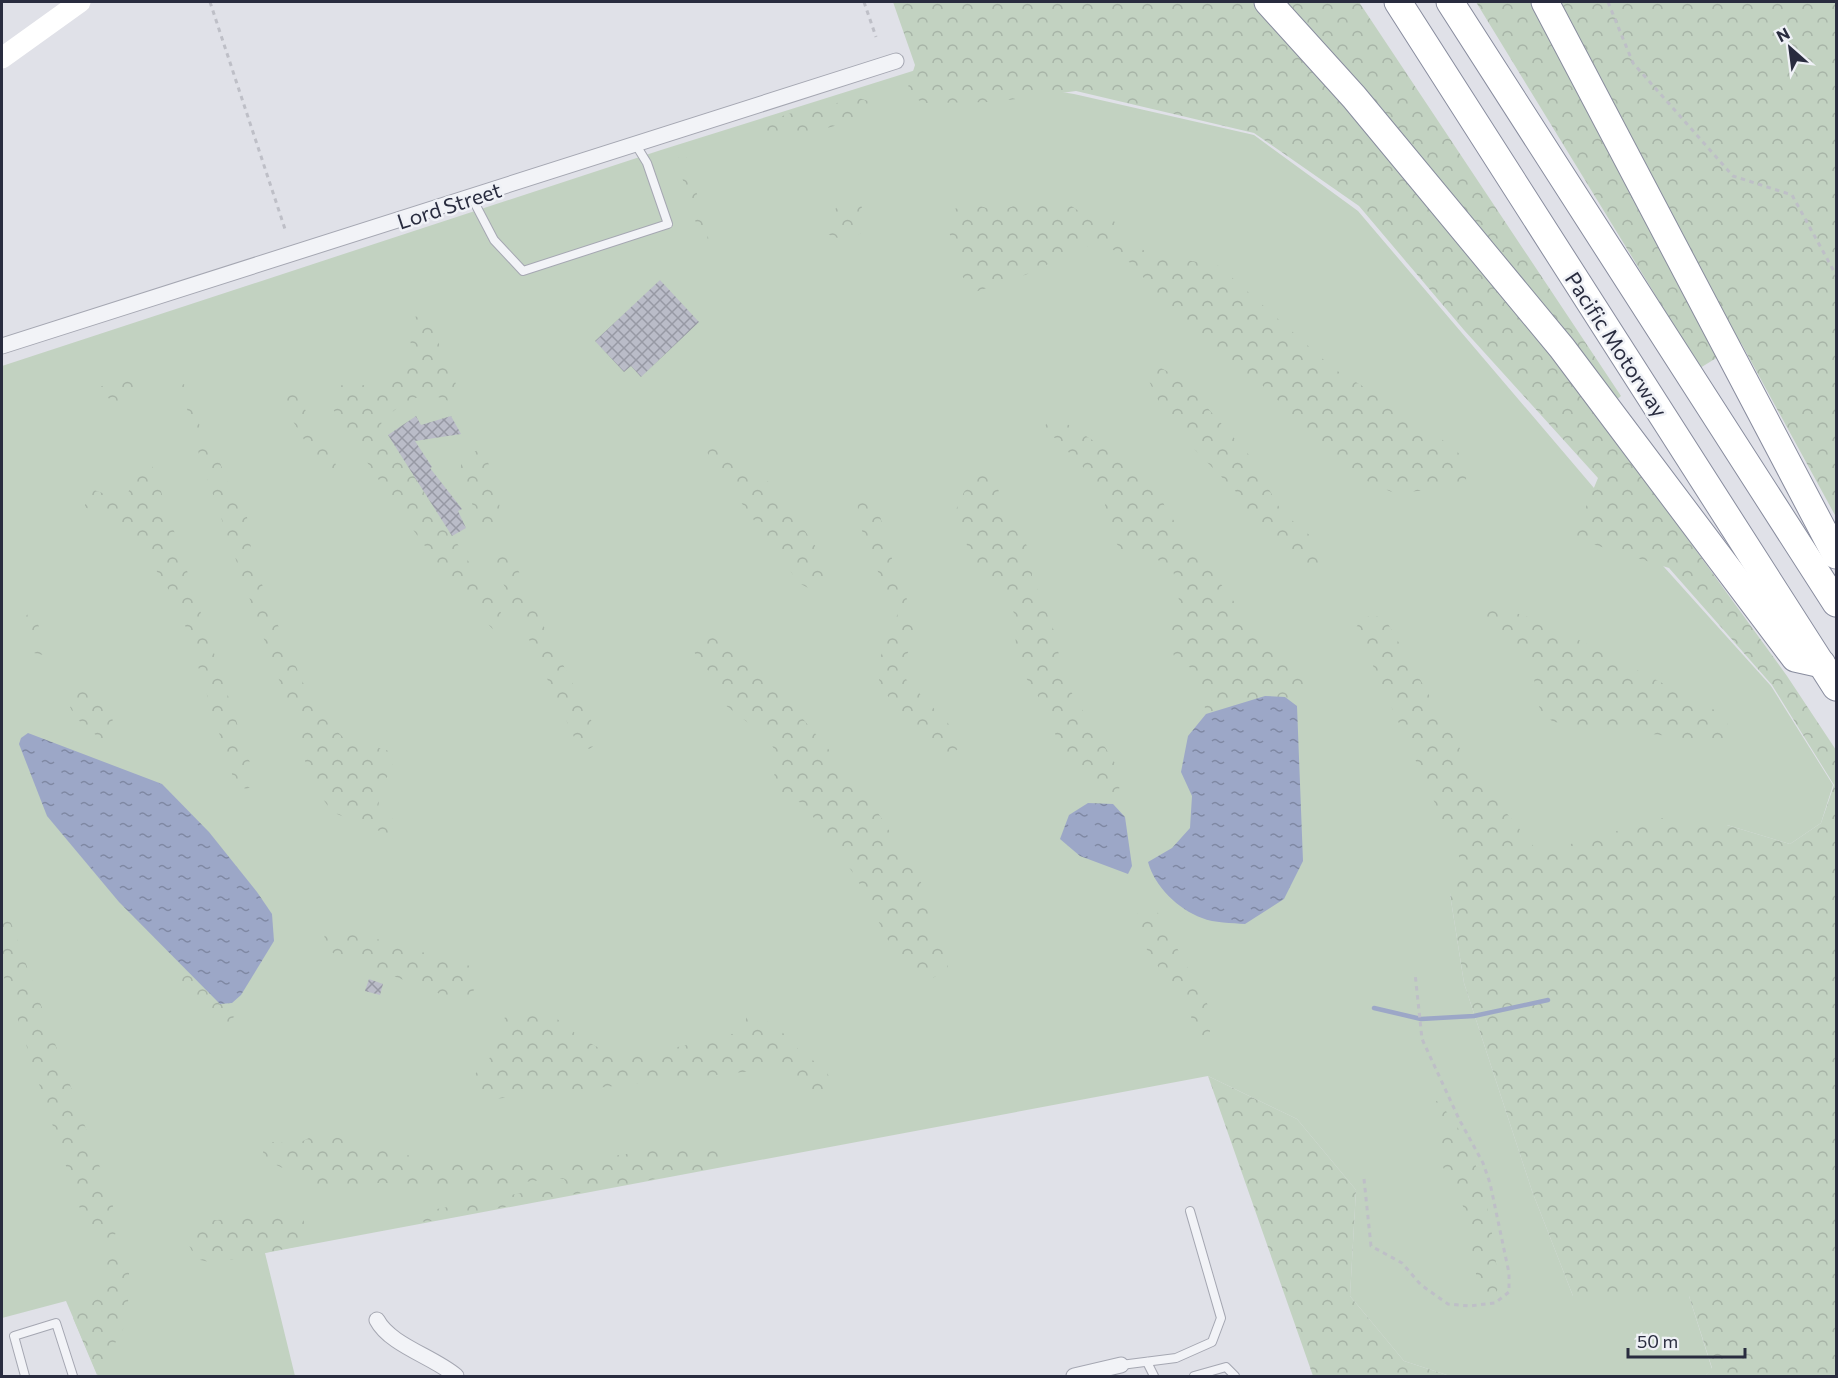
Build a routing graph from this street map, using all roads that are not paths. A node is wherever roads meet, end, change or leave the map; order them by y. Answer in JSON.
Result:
{"nodes":[{"id":1,"x":80,"y":2,"type":"edge"},
{"id":2,"x":1269,"y":2,"type":"edge"},
{"id":3,"x":1398,"y":2,"type":"edge"},
{"id":4,"x":1450,"y":2,"type":"edge"},
{"id":5,"x":1545,"y":2,"type":"edge"},
{"id":6,"x":2,"y":57,"type":"edge"},
{"id":7,"x":896,"y":61,"type":"dead end"},
{"id":8,"x":636,"y":145,"type":"junction"},
{"id":9,"x":472,"y":198,"type":"junction"},
{"id":10,"x":2,"y":346,"type":"edge"},
{"id":11,"x":1836,"y":555,"type":"edge"},
{"id":12,"x":1836,"y":603,"type":"edge"},
{"id":13,"x":1822,"y":664,"type":"junction"},
{"id":14,"x":1836,"y":687,"type":"edge"},
{"id":15,"x":1190,"y":1211,"type":"dead end"},
{"id":16,"x":377,"y":1320,"type":"dead end"},
{"id":17,"x":1146,"y":1362,"type":"junction"},
{"id":18,"x":1121,"y":1365,"type":"joint"},
{"id":19,"x":25,"y":1377,"type":"edge"},
{"id":20,"x":73,"y":1377,"type":"edge"},
{"id":21,"x":456,"y":1377,"type":"edge"},
{"id":22,"x":1074,"y":1377,"type":"edge"},
{"id":23,"x":1154,"y":1377,"type":"edge"},
{"id":24,"x":1194,"y":1377,"type":"edge"},
{"id":25,"x":1235,"y":1377,"type":"edge"}],
"edges":[{"from":1,"to":6,"type":"main road"},
{"from":2,"to":13,"type":"highway"},
{"from":3,"to":13,"type":"highway","name":"Pacific Motorway"},
{"from":4,"to":12,"type":"highway","name":"Pacific Motorway"},
{"from":5,"to":11,"type":"highway"},
{"from":7,"to":8,"type":"street","name":"Lord Street"},
{"from":8,"to":9,"type":"street","name":"Lord Street"},
{"from":8,"to":9,"type":"lane"},
{"from":9,"to":10,"type":"street","name":"Lord Street"},
{"from":13,"to":14,"type":"highway","name":"Pacific Motorway"},
{"from":15,"to":17,"type":"lane"},
{"from":16,"to":21,"type":"street"},
{"from":17,"to":18,"type":"lane"},
{"from":17,"to":23,"type":"lane"},
{"from":18,"to":22,"type":"street"},
{"from":19,"to":20,"type":"lane"},
{"from":24,"to":25,"type":"lane"}]}
